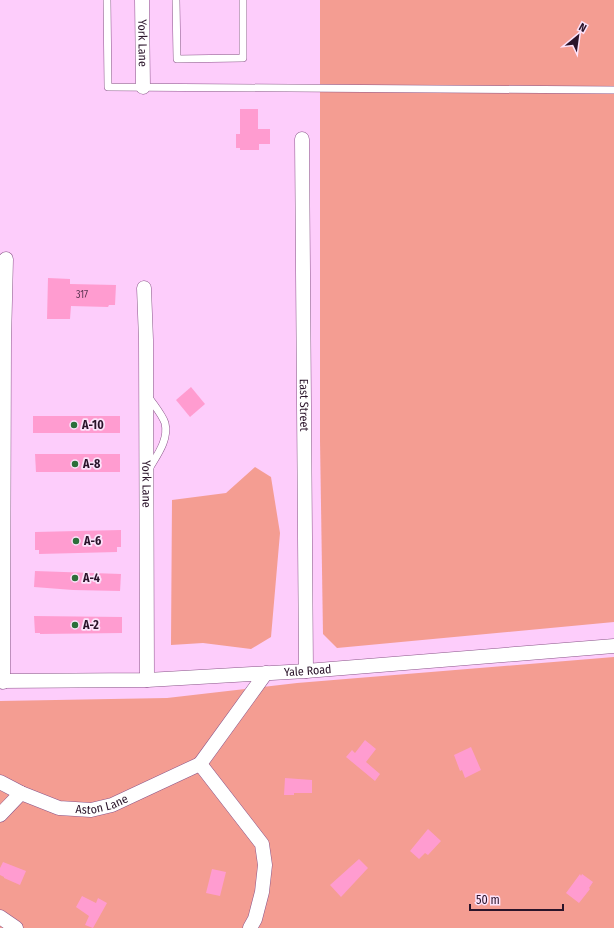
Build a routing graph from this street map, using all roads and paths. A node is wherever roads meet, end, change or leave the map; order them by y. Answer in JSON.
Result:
{"nodes":[{"id":1,"x":107,"y":0,"type":"edge"},
{"id":2,"x":142,"y":0,"type":"edge"},
{"id":3,"x":176,"y":0,"type":"edge"},
{"id":4,"x":243,"y":0,"type":"edge"},
{"id":5,"x":143,"y":87,"type":"junction"},
{"id":6,"x":614,"y":90,"type":"edge"},
{"id":7,"x":302,"y":139,"type":"dead end"},
{"id":8,"x":6,"y":259,"type":"dead end"},
{"id":9,"x":144,"y":288,"type":"dead end"},
{"id":10,"x":614,"y":646,"type":"edge"},
{"id":11,"x":306,"y":671,"type":"junction"},
{"id":12,"x":266,"y":673,"type":"junction"},
{"id":13,"x":147,"y":680,"type":"junction"},
{"id":14,"x":2,"y":681,"type":"edge"},
{"id":15,"x":200,"y":764,"type":"junction"},
{"id":16,"x":0,"y":782,"type":"edge"},
{"id":17,"x":21,"y":793,"type":"junction"},
{"id":18,"x":0,"y":815,"type":"edge"},
{"id":19,"x":0,"y":917,"type":"edge"},
{"id":20,"x":16,"y":928,"type":"edge"},
{"id":21,"x":250,"y":928,"type":"edge"}],
"edges":[{"from":1,"to":5,"type":"lane"},
{"from":2,"to":5,"type":"street","name":"York Lane"},
{"from":3,"to":4,"type":"lane"},
{"from":5,"to":6,"type":"lane"},
{"from":7,"to":11,"type":"street","name":"East Street"},
{"from":8,"to":14,"type":"street"},
{"from":9,"to":13,"type":"street","name":"York Lane"},
{"from":10,"to":11,"type":"street","name":"Yale Road"},
{"from":11,"to":12,"type":"street","name":"Yale Road"},
{"from":12,"to":13,"type":"street","name":"Yale Road"},
{"from":12,"to":15,"type":"street","name":"Aston Lane"},
{"from":13,"to":14,"type":"street","name":"Yale Road"},
{"from":15,"to":17,"type":"street","name":"Aston Lane"},
{"from":15,"to":21,"type":"street"},
{"from":16,"to":17,"type":"street","name":"Aston Lane"},
{"from":17,"to":18,"type":"street"},
{"from":19,"to":20,"type":"street"}]}
